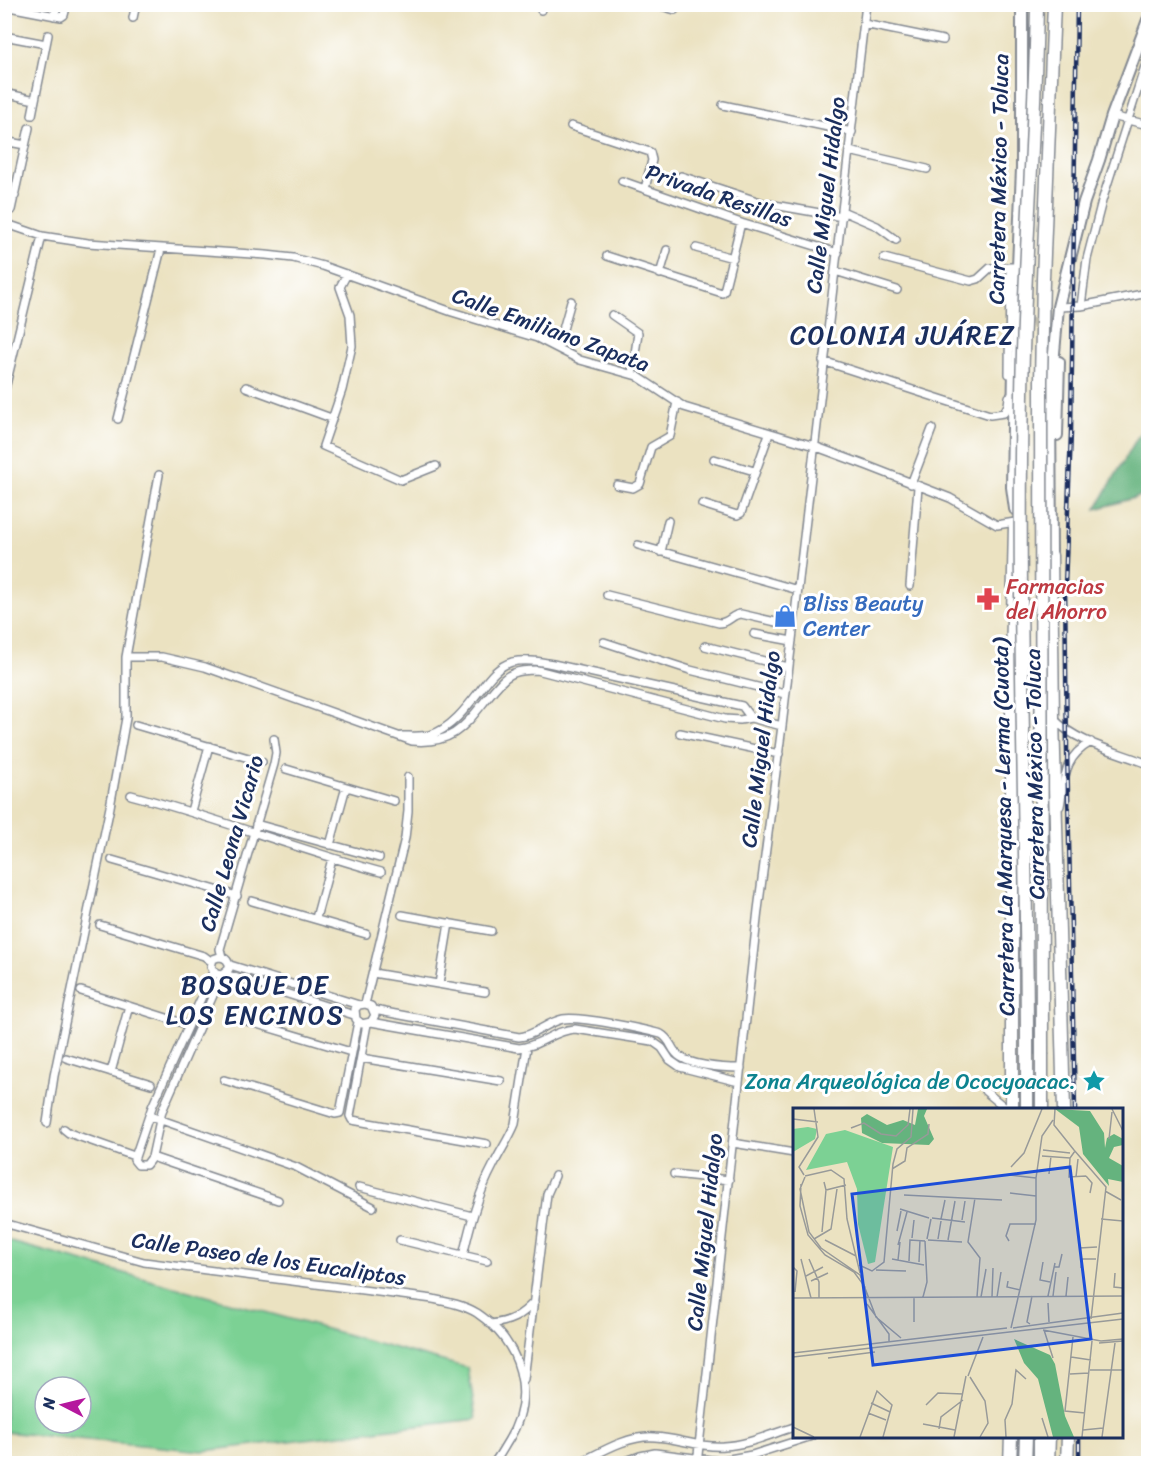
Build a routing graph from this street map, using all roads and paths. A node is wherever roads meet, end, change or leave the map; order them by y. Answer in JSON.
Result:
{"nodes":[{"id":1,"x":67,"y":4,"type":"edge"},
{"id":2,"x":654,"y":4,"type":"edge"},
{"id":3,"x":866,"y":4,"type":"edge"},
{"id":4,"x":1022,"y":4,"type":"edge"},
{"id":5,"x":1037,"y":4,"type":"edge"},
{"id":6,"x":1054,"y":4,"type":"edge"},
{"id":7,"x":56,"y":5,"type":"edge"},
{"id":8,"x":134,"y":5,"type":"edge"},
{"id":9,"x":4,"y":6,"type":"edge"},
{"id":10,"x":675,"y":10,"type":"dead end"},
{"id":11,"x":54,"y":16,"type":"junction"},
{"id":12,"x":133,"y":18,"type":"dead end"},
{"id":13,"x":1149,"y":20,"type":"edge"},
{"id":14,"x":864,"y":24,"type":"junction"},
{"id":15,"x":48,"y":34,"type":"dead end"},
{"id":16,"x":4,"y":36,"type":"edge"},
{"id":17,"x":943,"y":40,"type":"dead end"},
{"id":18,"x":46,"y":44,"type":"junction"},
{"id":19,"x":1149,"y":57,"type":"edge"},
{"id":20,"x":4,"y":93,"type":"edge"},
{"id":21,"x":35,"y":100,"type":"junction"},
{"id":22,"x":723,"y":105,"type":"dead end"},
{"id":23,"x":32,"y":115,"type":"dead end"},
{"id":24,"x":1112,"y":116,"type":"junction"},
{"id":25,"x":1127,"y":121,"type":"junction"},
{"id":26,"x":1149,"y":125,"type":"edge"},
{"id":27,"x":571,"y":126,"type":"dead end"},
{"id":28,"x":29,"y":128,"type":"dead end"},
{"id":29,"x":852,"y":132,"type":"junction"},
{"id":30,"x":4,"y":141,"type":"edge"},
{"id":31,"x":25,"y":146,"type":"junction"},
{"id":32,"x":849,"y":151,"type":"junction"},
{"id":33,"x":927,"y":169,"type":"dead end"},
{"id":34,"x":681,"y":177,"type":"dead end"},
{"id":35,"x":622,"y":181,"type":"dead end"},
{"id":36,"x":645,"y":189,"type":"junction"},
{"id":37,"x":4,"y":193,"type":"edge"},
{"id":38,"x":15,"y":196,"type":"junction"},
{"id":39,"x":11,"y":210,"type":"dead end"},
{"id":40,"x":842,"y":214,"type":"junction"},
{"id":41,"x":4,"y":223,"type":"edge"},
{"id":42,"x":741,"y":223,"type":"junction"},
{"id":43,"x":42,"y":236,"type":"junction"},
{"id":44,"x":896,"y":240,"type":"dead end"},
{"id":45,"x":696,"y":248,"type":"dead end"},
{"id":46,"x":161,"y":249,"type":"junction"},
{"id":47,"x":667,"y":250,"type":"dead end"},
{"id":48,"x":837,"y":253,"type":"junction"},
{"id":49,"x":607,"y":256,"type":"dead end"},
{"id":50,"x":733,"y":258,"type":"junction"},
{"id":51,"x":884,"y":258,"type":"dead end"},
{"id":52,"x":1014,"y":267,"type":"junction"},
{"id":53,"x":835,"y":271,"type":"junction"},
{"id":54,"x":347,"y":274,"type":"junction"},
{"id":55,"x":660,"y":274,"type":"junction"},
{"id":56,"x":897,"y":290,"type":"dead end"},
{"id":57,"x":1149,"y":293,"type":"edge"},
{"id":58,"x":571,"y":301,"type":"dead end"},
{"id":59,"x":1081,"y":306,"type":"junction"},
{"id":60,"x":1058,"y":307,"type":"junction"},
{"id":61,"x":612,"y":315,"type":"dead end"},
{"id":62,"x":558,"y":347,"type":"junction"},
{"id":63,"x":1014,"y":358,"type":"dead end"},
{"id":64,"x":823,"y":360,"type":"junction"},
{"id":65,"x":1059,"y":362,"type":"dead end"},
{"id":66,"x":632,"y":374,"type":"junction"},
{"id":67,"x":246,"y":387,"type":"dead end"},
{"id":68,"x":4,"y":393,"type":"edge"},
{"id":69,"x":677,"y":402,"type":"junction"},
{"id":70,"x":331,"y":418,"type":"junction"},
{"id":71,"x":118,"y":419,"type":"dead end"},
{"id":72,"x":932,"y":429,"type":"dead end"},
{"id":73,"x":769,"y":434,"type":"junction"},
{"id":74,"x":813,"y":446,"type":"junction"},
{"id":75,"x":714,"y":459,"type":"dead end"},
{"id":76,"x":436,"y":466,"type":"dead end"},
{"id":77,"x":754,"y":471,"type":"junction"},
{"id":78,"x":159,"y":475,"type":"dead end"},
{"id":79,"x":910,"y":484,"type":"junction"},
{"id":80,"x":617,"y":485,"type":"dead end"},
{"id":81,"x":918,"y":487,"type":"junction"},
{"id":82,"x":702,"y":504,"type":"dead end"},
{"id":83,"x":1016,"y":509,"type":"junction"},
{"id":84,"x":668,"y":520,"type":"dead end"},
{"id":85,"x":1015,"y":522,"type":"junction"},
{"id":86,"x":638,"y":545,"type":"dead end"},
{"id":87,"x":660,"y":552,"type":"junction"},
{"id":88,"x":1051,"y":555,"type":"junction"},
{"id":89,"x":910,"y":586,"type":"dead end"},
{"id":90,"x":798,"y":590,"type":"junction"},
{"id":91,"x":607,"y":595,"type":"dead end"},
{"id":92,"x":793,"y":626,"type":"junction"},
{"id":93,"x":754,"y":634,"type":"dead end"},
{"id":94,"x":792,"y":641,"type":"junction"},
{"id":95,"x":604,"y":642,"type":"dead end"},
{"id":96,"x":705,"y":646,"type":"dead end"},
{"id":97,"x":126,"y":657,"type":"junction"},
{"id":98,"x":788,"y":667,"type":"junction"},
{"id":99,"x":503,"y":679,"type":"junction"},
{"id":100,"x":480,"y":691,"type":"junction"},
{"id":101,"x":785,"y":694,"type":"junction"},
{"id":102,"x":752,"y":718,"type":"junction"},
{"id":103,"x":1053,"y":718,"type":"junction"},
{"id":104,"x":136,"y":725,"type":"dead end"},
{"id":105,"x":783,"y":726,"type":"junction"},
{"id":106,"x":680,"y":733,"type":"dead end"},
{"id":107,"x":397,"y":736,"type":"junction"},
{"id":108,"x":274,"y":739,"type":"dead end"},
{"id":109,"x":1091,"y":742,"type":"junction"},
{"id":110,"x":209,"y":747,"type":"junction"},
{"id":111,"x":779,"y":754,"type":"junction"},
{"id":112,"x":262,"y":762,"type":"dead end"},
{"id":113,"x":1149,"y":764,"type":"edge"},
{"id":114,"x":286,"y":769,"type":"dead end"},
{"id":115,"x":408,"y":777,"type":"dead end"},
{"id":116,"x":346,"y":787,"type":"junction"},
{"id":117,"x":131,"y":795,"type":"dead end"},
{"id":118,"x":394,"y":801,"type":"dead end"},
{"id":119,"x":191,"y":811,"type":"junction"},
{"id":120,"x":256,"y":824,"type":"junction"},
{"id":121,"x":1055,"y":829,"type":"junction"},
{"id":122,"x":254,"y":833,"type":"junction"},
{"id":123,"x":330,"y":845,"type":"junction"},
{"id":124,"x":379,"y":858,"type":"dead end"},
{"id":125,"x":332,"y":859,"type":"junction"},
{"id":126,"x":112,"y":860,"type":"dead end"},
{"id":127,"x":381,"y":872,"type":"dead end"},
{"id":128,"x":237,"y":896,"type":"junction"},
{"id":129,"x":252,"y":901,"type":"dead end"},
{"id":130,"x":402,"y":915,"type":"dead end"},
{"id":131,"x":316,"y":918,"type":"junction"},
{"id":132,"x":449,"y":923,"type":"junction"},
{"id":133,"x":100,"y":925,"type":"dead end"},
{"id":134,"x":491,"y":931,"type":"dead end"},
{"id":135,"x":366,"y":934,"type":"dead end"},
{"id":136,"x":222,"y":957,"type":"junction"},
{"id":137,"x":212,"y":962,"type":"junction"},
{"id":138,"x":230,"y":965,"type":"junction"},
{"id":139,"x":213,"y":972,"type":"junction"},
{"id":140,"x":373,"y":973,"type":"junction"},
{"id":141,"x":224,"y":975,"type":"junction"},
{"id":142,"x":439,"y":984,"type":"junction"},
{"id":143,"x":81,"y":991,"type":"dead end"},
{"id":144,"x":485,"y":992,"type":"dead end"},
{"id":145,"x":362,"y":1004,"type":"junction"},
{"id":146,"x":129,"y":1006,"type":"junction"},
{"id":147,"x":374,"y":1010,"type":"junction"},
{"id":148,"x":240,"y":1019,"type":"dead end"},
{"id":149,"x":356,"y":1019,"type":"junction"},
{"id":150,"x":369,"y":1023,"type":"junction"},
{"id":151,"x":189,"y":1025,"type":"junction"},
{"id":152,"x":546,"y":1026,"type":"junction"},
{"id":153,"x":551,"y":1035,"type":"junction"},
{"id":154,"x":185,"y":1036,"type":"junction"},
{"id":155,"x":195,"y":1041,"type":"junction"},
{"id":156,"x":527,"y":1047,"type":"junction"},
{"id":157,"x":351,"y":1052,"type":"junction"},
{"id":158,"x":66,"y":1058,"type":"dead end"},
{"id":159,"x":361,"y":1058,"type":"junction"},
{"id":160,"x":695,"y":1062,"type":"junction"},
{"id":161,"x":724,"y":1068,"type":"junction"},
{"id":162,"x":741,"y":1068,"type":"junction"},
{"id":163,"x":692,"y":1071,"type":"junction"},
{"id":164,"x":111,"y":1072,"type":"junction"},
{"id":165,"x":722,"y":1078,"type":"junction"},
{"id":166,"x":224,"y":1080,"type":"dead end"},
{"id":167,"x":501,"y":1081,"type":"dead end"},
{"id":168,"x":985,"y":1081,"type":"dead end"},
{"id":169,"x":739,"y":1082,"type":"junction"},
{"id":170,"x":151,"y":1084,"type":"dead end"},
{"id":171,"x":1007,"y":1108,"type":"edge"},
{"id":172,"x":1010,"y":1108,"type":"edge"},
{"id":173,"x":1027,"y":1108,"type":"edge"},
{"id":174,"x":1042,"y":1108,"type":"edge"},
{"id":175,"x":1064,"y":1108,"type":"edge"},
{"id":176,"x":150,"y":1116,"type":"junction"},
{"id":177,"x":160,"y":1119,"type":"junction"},
{"id":178,"x":47,"y":1123,"type":"dead end"},
{"id":179,"x":64,"y":1129,"type":"dead end"},
{"id":180,"x":733,"y":1143,"type":"junction"},
{"id":181,"x":487,"y":1144,"type":"dead end"},
{"id":182,"x":793,"y":1153,"type":"edge"},
{"id":183,"x":134,"y":1156,"type":"junction"},
{"id":184,"x":152,"y":1157,"type":"junction"},
{"id":185,"x":674,"y":1174,"type":"dead end"},
{"id":186,"x":555,"y":1176,"type":"dead end"},
{"id":187,"x":729,"y":1180,"type":"junction"},
{"id":188,"x":359,"y":1187,"type":"dead end"},
{"id":189,"x":278,"y":1200,"type":"dead end"},
{"id":190,"x":373,"y":1207,"type":"dead end"},
{"id":191,"x":472,"y":1216,"type":"junction"},
{"id":192,"x":4,"y":1223,"type":"edge"},
{"id":193,"x":400,"y":1240,"type":"dead end"},
{"id":194,"x":463,"y":1256,"type":"junction"},
{"id":195,"x":487,"y":1261,"type":"dead end"},
{"id":196,"x":534,"y":1302,"type":"junction"},
{"id":197,"x":490,"y":1324,"type":"junction"},
{"id":198,"x":524,"y":1382,"type":"junction"},
{"id":199,"x":793,"y":1428,"type":"edge"},
{"id":200,"x":654,"y":1437,"type":"junction"},
{"id":201,"x":809,"y":1438,"type":"edge"},
{"id":202,"x":1011,"y":1438,"type":"edge"},
{"id":203,"x":1026,"y":1438,"type":"edge"},
{"id":204,"x":1040,"y":1438,"type":"edge"},
{"id":205,"x":1048,"y":1438,"type":"edge"},
{"id":206,"x":1068,"y":1441,"type":"edge"},
{"id":207,"x":699,"y":1444,"type":"junction"},
{"id":208,"x":655,"y":1453,"type":"junction"},
{"id":209,"x":697,"y":1462,"type":"edge"},
{"id":210,"x":493,"y":1464,"type":"edge"},
{"id":211,"x":577,"y":1464,"type":"edge"},
{"id":212,"x":618,"y":1464,"type":"edge"},
{"id":213,"x":1010,"y":1464,"type":"edge"},
{"id":214,"x":1025,"y":1464,"type":"edge"},
{"id":215,"x":1040,"y":1464,"type":"edge"},
{"id":216,"x":1048,"y":1464,"type":"edge"},
{"id":217,"x":1069,"y":1464,"type":"edge"}],
"edges":[{"from":1,"to":11,"type":"street"},
{"from":2,"to":10,"type":"street"},
{"from":3,"to":14,"type":"street","name":"Calle Miguel Hidalgo"},
{"from":4,"to":52,"type":"main road","name":"Carretera México - Toluca"},
{"from":5,"to":173,"type":"highway","name":"Carretera La Marquesa - Lerma (Cuota)","bridge":true},
{"from":6,"to":174,"type":"highway","name":"Carretera La Marquesa - Lerma (Cuota)","bridge":true},
{"from":7,"to":11,"type":"street"},
{"from":8,"to":12,"type":"street"},
{"from":9,"to":11,"type":"street"},
{"from":13,"to":24,"type":"main road","name":"Carretera México - Toluca"},
{"from":14,"to":17,"type":"street"},
{"from":14,"to":29,"type":"street","name":"Calle Miguel Hidalgo"},
{"from":15,"to":18,"type":"street"},
{"from":16,"to":18,"type":"street"},
{"from":18,"to":21,"type":"street"},
{"from":19,"to":25,"type":"street"},
{"from":20,"to":21,"type":"street"},
{"from":21,"to":23,"type":"street"},
{"from":22,"to":29,"type":"street"},
{"from":24,"to":25,"type":"street"},
{"from":24,"to":60,"type":"main road","name":"Carretera México - Toluca"},
{"from":25,"to":26,"type":"street"},
{"from":25,"to":59,"type":"street"},
{"from":27,"to":36,"type":"street"},
{"from":28,"to":31,"type":"street"},
{"from":29,"to":32,"type":"street","name":"Calle Miguel Hidalgo"},
{"from":30,"to":31,"type":"street"},
{"from":31,"to":38,"type":"street"},
{"from":32,"to":33,"type":"street"},
{"from":32,"to":40,"type":"street","name":"Calle Miguel Hidalgo"},
{"from":34,"to":40,"type":"street"},
{"from":35,"to":36,"type":"street","name":"Privada Resillas"},
{"from":36,"to":42,"type":"street","name":"Privada Resillas"},
{"from":37,"to":38,"type":"street"},
{"from":38,"to":39,"type":"street"},
{"from":40,"to":44,"type":"street"},
{"from":40,"to":48,"type":"street","name":"Calle Miguel Hidalgo"},
{"from":41,"to":43,"type":"street","name":"Calle Emiliano Zapata"},
{"from":42,"to":48,"type":"street","name":"Privada Resillas"},
{"from":42,"to":50,"type":"street"},
{"from":43,"to":46,"type":"street","name":"Calle Emiliano Zapata"},
{"from":43,"to":68,"type":"street"},
{"from":45,"to":50,"type":"street"},
{"from":46,"to":54,"type":"street","name":"Calle Emiliano Zapata"},
{"from":46,"to":71,"type":"street"},
{"from":47,"to":55,"type":"street"},
{"from":48,"to":53,"type":"street","name":"Calle Miguel Hidalgo"},
{"from":49,"to":55,"type":"street"},
{"from":50,"to":55,"type":"street"},
{"from":51,"to":52,"type":"street"},
{"from":52,"to":64,"type":"street"},
{"from":52,"to":83,"type":"main road","name":"Carretera México - Toluca"},
{"from":53,"to":56,"type":"street"},
{"from":53,"to":64,"type":"street","name":"Calle Miguel Hidalgo"},
{"from":54,"to":62,"type":"street","name":"Calle Emiliano Zapata"},
{"from":54,"to":70,"type":"street"},
{"from":57,"to":59,"type":"street"},
{"from":58,"to":62,"type":"street"},
{"from":59,"to":60,"type":"street"},
{"from":60,"to":88,"type":"main road","name":"Carretera México - Toluca"},
{"from":61,"to":66,"type":"street"},
{"from":62,"to":66,"type":"street","name":"Calle Emiliano Zapata"},
{"from":63,"to":83,"type":"main road"},
{"from":64,"to":74,"type":"street","name":"Calle Miguel Hidalgo"},
{"from":65,"to":88,"type":"main road"},
{"from":66,"to":69,"type":"street","name":"Calle Emiliano Zapata"},
{"from":67,"to":70,"type":"street"},
{"from":69,"to":73,"type":"street","name":"Calle Emiliano Zapata"},
{"from":69,"to":80,"type":"street"},
{"from":70,"to":76,"type":"street"},
{"from":72,"to":79,"type":"street"},
{"from":73,"to":74,"type":"street","name":"Calle Emiliano Zapata"},
{"from":73,"to":77,"type":"street"},
{"from":74,"to":79,"type":"street","name":"Calle Emiliano Zapata"},
{"from":74,"to":90,"type":"street","name":"Calle Miguel Hidalgo"},
{"from":75,"to":77,"type":"street"},
{"from":77,"to":82,"type":"street"},
{"from":78,"to":97,"type":"street"},
{"from":79,"to":81,"type":"street","name":"Calle Emiliano Zapata"},
{"from":81,"to":85,"type":"street","name":"Calle Emiliano Zapata"},
{"from":81,"to":89,"type":"street"},
{"from":83,"to":85,"type":"highway","name":"Carretera México - Toluca"},
{"from":84,"to":87,"type":"street"},
{"from":85,"to":172,"type":"highway","name":"Carretera México - Toluca"},
{"from":86,"to":87,"type":"street"},
{"from":87,"to":90,"type":"street"},
{"from":88,"to":103,"type":"highway","name":"Carretera México - Toluca"},
{"from":90,"to":92,"type":"street","name":"Calle Miguel Hidalgo"},
{"from":91,"to":92,"type":"street"},
{"from":92,"to":94,"type":"street","name":"Calle Miguel Hidalgo"},
{"from":93,"to":94,"type":"street"},
{"from":94,"to":98,"type":"street","name":"Calle Miguel Hidalgo"},
{"from":95,"to":101,"type":"street"},
{"from":96,"to":98,"type":"street"},
{"from":97,"to":107,"type":"street"},
{"from":97,"to":178,"type":"street"},
{"from":98,"to":101,"type":"street","name":"Calle Miguel Hidalgo"},
{"from":99,"to":100,"type":"street"},
{"from":99,"to":102,"type":"street"},
{"from":99,"to":107,"type":"street"},
{"from":100,"to":102,"type":"street"},
{"from":100,"to":107,"type":"street"},
{"from":101,"to":105,"type":"street","name":"Calle Miguel Hidalgo"},
{"from":102,"to":105,"type":"street"},
{"from":103,"to":109,"type":"street"},
{"from":103,"to":121,"type":"highway","name":"Carretera México - Toluca"},
{"from":104,"to":110,"type":"street"},
{"from":105,"to":111,"type":"street","name":"Calle Miguel Hidalgo"},
{"from":106,"to":111,"type":"street"},
{"from":108,"to":120,"type":"street","name":"Calle Leona Vicario"},
{"from":109,"to":113,"type":"street"},
{"from":109,"to":121,"type":"street"},
{"from":110,"to":112,"type":"street"},
{"from":110,"to":119,"type":"street"},
{"from":111,"to":162,"type":"street","name":"Calle Miguel Hidalgo"},
{"from":114,"to":116,"type":"street"},
{"from":115,"to":140,"type":"street"},
{"from":116,"to":118,"type":"street"},
{"from":116,"to":123,"type":"street"},
{"from":117,"to":119,"type":"street"},
{"from":119,"to":122,"type":"street"},
{"from":120,"to":122,"type":"street","name":"Calle Leona Vicario"},
{"from":120,"to":123,"type":"street"},
{"from":121,"to":175,"type":"highway","name":"Carretera México - Toluca"},
{"from":122,"to":125,"type":"street"},
{"from":122,"to":128,"type":"street","name":"Calle Leona Vicario"},
{"from":123,"to":124,"type":"street"},
{"from":125,"to":127,"type":"street"},
{"from":125,"to":131,"type":"street"},
{"from":126,"to":128,"type":"street"},
{"from":128,"to":136,"type":"street","name":"Calle Leona Vicario"},
{"from":129,"to":131,"type":"street"},
{"from":130,"to":132,"type":"street"},
{"from":131,"to":135,"type":"street"},
{"from":132,"to":134,"type":"street"},
{"from":132,"to":142,"type":"street"},
{"from":133,"to":137,"type":"street"},
{"from":136,"to":137,"type":"street"},
{"from":136,"to":138,"type":"street"},
{"from":137,"to":139,"type":"street"},
{"from":138,"to":141,"type":"street"},
{"from":138,"to":145,"type":"street"},
{"from":139,"to":141,"type":"street"},
{"from":139,"to":151,"type":"street"},
{"from":140,"to":142,"type":"street"},
{"from":140,"to":145,"type":"street"},
{"from":141,"to":149,"type":"street"},
{"from":141,"to":155,"type":"street"},
{"from":142,"to":144,"type":"street"},
{"from":143,"to":146,"type":"street"},
{"from":145,"to":147,"type":"street"},
{"from":145,"to":149,"type":"street"},
{"from":146,"to":151,"type":"street"},
{"from":146,"to":164,"type":"street"},
{"from":147,"to":150,"type":"street"},
{"from":147,"to":152,"type":"street"},
{"from":148,"to":157,"type":"street"},
{"from":149,"to":150,"type":"street"},
{"from":149,"to":157,"type":"street"},
{"from":150,"to":156,"type":"street"},
{"from":150,"to":159,"type":"street"},
{"from":151,"to":154,"type":"street"},
{"from":152,"to":153,"type":"street"},
{"from":152,"to":160,"type":"street"},
{"from":153,"to":156,"type":"street"},
{"from":153,"to":163,"type":"street"},
{"from":154,"to":155,"type":"street"},
{"from":154,"to":176,"type":"street"},
{"from":155,"to":177,"type":"street"},
{"from":156,"to":191,"type":"street"},
{"from":157,"to":166,"type":"street"},
{"from":158,"to":164,"type":"street"},
{"from":159,"to":167,"type":"street"},
{"from":159,"to":181,"type":"street"},
{"from":160,"to":161,"type":"street"},
{"from":160,"to":163,"type":"street"},
{"from":161,"to":162,"type":"street"},
{"from":161,"to":165,"type":"street"},
{"from":162,"to":169,"type":"street","name":"Calle Miguel Hidalgo"},
{"from":163,"to":165,"type":"street"},
{"from":164,"to":170,"type":"street"},
{"from":165,"to":169,"type":"street"},
{"from":168,"to":171,"type":"street"},
{"from":169,"to":180,"type":"street","name":"Calle Miguel Hidalgo"},
{"from":176,"to":177,"type":"street"},
{"from":176,"to":183,"type":"street"},
{"from":177,"to":184,"type":"street"},
{"from":177,"to":190,"type":"street"},
{"from":179,"to":183,"type":"street"},
{"from":180,"to":182,"type":"street"},
{"from":180,"to":187,"type":"street","name":"Calle Miguel Hidalgo"},
{"from":183,"to":184,"type":"street"},
{"from":184,"to":189,"type":"street"},
{"from":185,"to":187,"type":"street"},
{"from":186,"to":196,"type":"street"},
{"from":187,"to":207,"type":"street","name":"Calle Miguel Hidalgo"},
{"from":188,"to":191,"type":"street"},
{"from":191,"to":194,"type":"street"},
{"from":192,"to":197,"type":"street","name":"Calle Paseo de los Eucaliptos"},
{"from":193,"to":194,"type":"street"},
{"from":194,"to":195,"type":"street"},
{"from":196,"to":197,"type":"street"},
{"from":196,"to":198,"type":"street"},
{"from":197,"to":198,"type":"street","name":"Calle Paseo de los Eucaliptos"},
{"from":198,"to":210,"type":"street","name":"Calle Paseo de los Eucaliptos"},
{"from":199,"to":207,"type":"street"},
{"from":200,"to":207,"type":"street"},
{"from":200,"to":208,"type":"street"},
{"from":200,"to":211,"type":"street"},
{"from":201,"to":209,"type":"street"},
{"from":202,"to":213,"type":"highway"},
{"from":203,"to":214,"type":"highway"},
{"from":204,"to":215,"type":"highway"},
{"from":205,"to":216,"type":"highway"},
{"from":206,"to":217,"type":"highway"},
{"from":207,"to":209,"type":"street","name":"Calle Miguel Hidalgo"},
{"from":208,"to":209,"type":"street"},
{"from":208,"to":212,"type":"street"}]}
